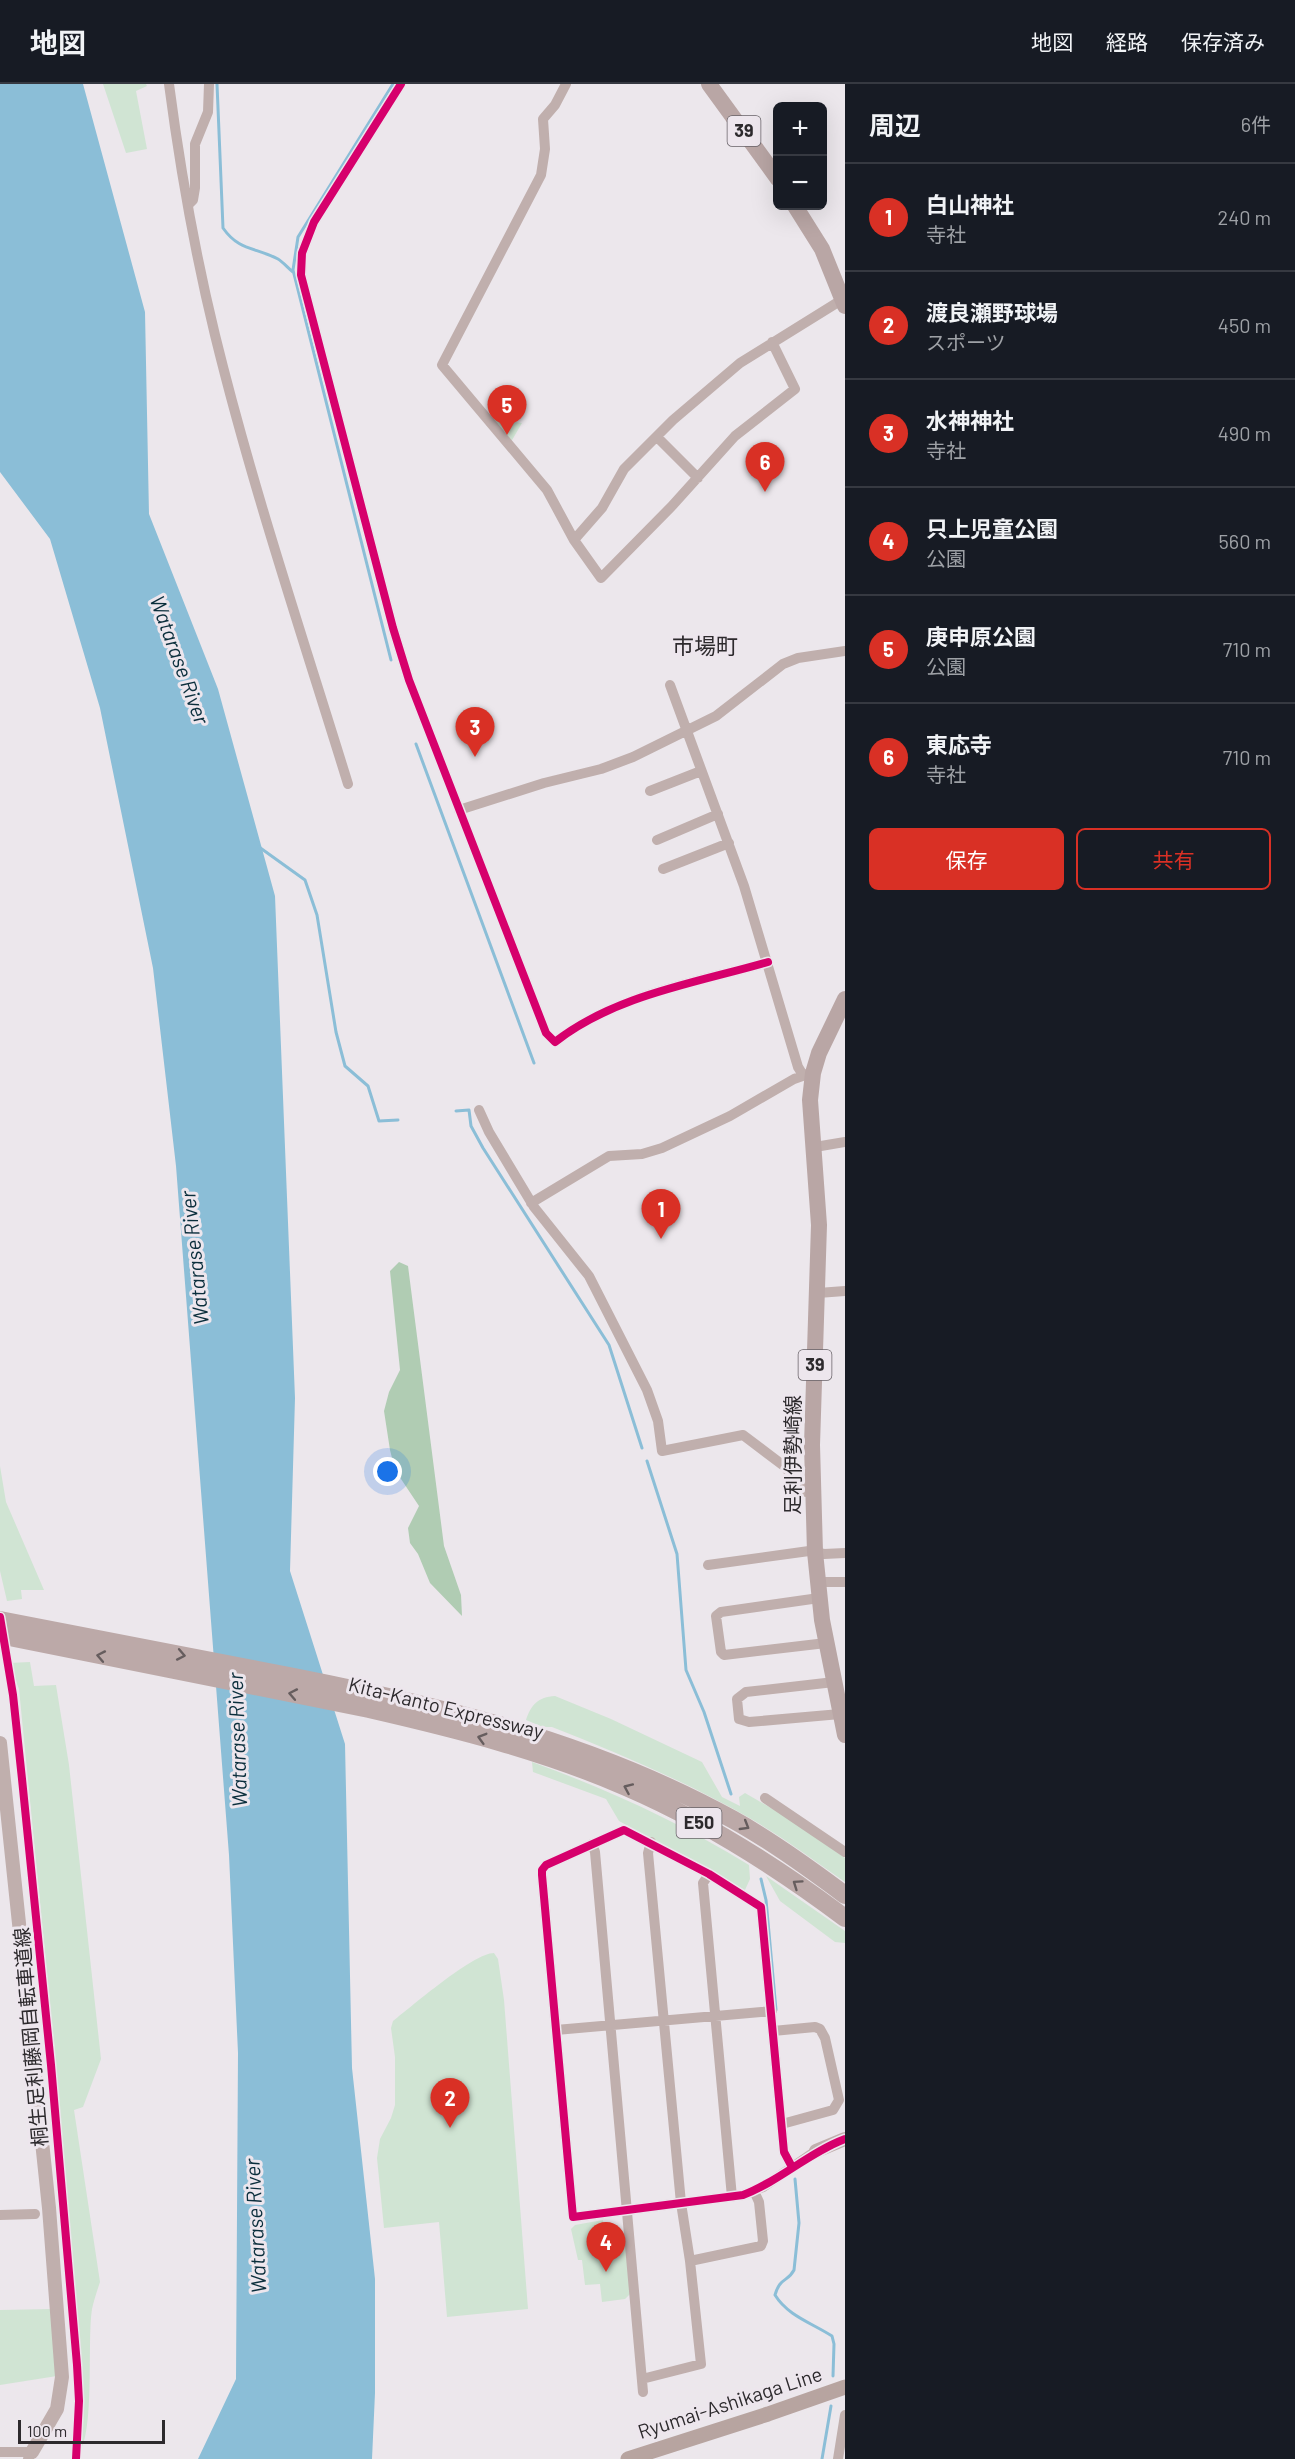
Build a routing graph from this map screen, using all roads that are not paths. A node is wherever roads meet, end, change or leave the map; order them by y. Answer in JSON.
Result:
{"nodes":[{"id":1,"x":169,"y":84,"type":"edge"},
{"id":2,"x":209,"y":84,"type":"edge"},
{"id":3,"x":401,"y":84,"type":"edge"},
{"id":4,"x":566,"y":84,"type":"edge"},
{"id":5,"x":709,"y":84,"type":"edge"},
{"id":6,"x":773,"y":173,"type":"edge"},
{"id":7,"x":189,"y":204,"type":"junction"},
{"id":8,"x":798,"y":210,"type":"edge"},
{"id":9,"x":844,"y":302,"type":"edge"},
{"id":10,"x":772,"y":342,"type":"junction"},
{"id":11,"x":657,"y":437,"type":"junction"},
{"id":12,"x":698,"y":477,"type":"junction"},
{"id":13,"x":574,"y":540,"type":"junction"},
{"id":14,"x":845,"y":651,"type":"edge"},
{"id":15,"x":670,"y":685,"type":"dead end"},
{"id":16,"x":686,"y":732,"type":"junction"},
{"id":17,"x":701,"y":771,"type":"junction"},
{"id":18,"x":348,"y":784,"type":"dead end"},
{"id":19,"x":650,"y":791,"type":"dead end"},
{"id":20,"x":459,"y":810,"type":"junction"},
{"id":21,"x":718,"y":814,"type":"junction"},
{"id":22,"x":657,"y":840,"type":"dead end"},
{"id":23,"x":729,"y":843,"type":"junction"},
{"id":24,"x":663,"y":869,"type":"dead end"},
{"id":25,"x":768,"y":962,"type":"junction"},
{"id":26,"x":845,"y":999,"type":"edge"},
{"id":27,"x":808,"y":1074,"type":"junction"},
{"id":28,"x":478,"y":1110,"type":"dead end"},
{"id":29,"x":845,"y":1142,"type":"edge"},
{"id":30,"x":815,"y":1147,"type":"junction"},
{"id":31,"x":531,"y":1203,"type":"junction"},
{"id":32,"x":845,"y":1291,"type":"edge"},
{"id":33,"x":818,"y":1293,"type":"junction"},
{"id":34,"x":813,"y":1492,"type":"junction"},
{"id":35,"x":815,"y":1552,"type":"junction"},
{"id":36,"x":845,"y":1553,"type":"edge"},
{"id":37,"x":708,"y":1565,"type":"dead end"},
{"id":38,"x":845,"y":1582,"type":"edge"},
{"id":39,"x":819,"y":1590,"type":"junction"},
{"id":40,"x":0,"y":1620,"type":"edge"},
{"id":41,"x":0,"y":1635,"type":"edge"},
{"id":42,"x":826,"y":1643,"type":"junction"},
{"id":43,"x":834,"y":1682,"type":"junction"},
{"id":44,"x":840,"y":1714,"type":"junction"},
{"id":45,"x":845,"y":1735,"type":"edge"},
{"id":46,"x":0,"y":1743,"type":"edge"},
{"id":47,"x":538,"y":1745,"type":"junction"},
{"id":48,"x":2,"y":1775,"type":"edge"},
{"id":49,"x":765,"y":1798,"type":"dead end"},
{"id":50,"x":651,"y":1842,"type":"junction"},
{"id":51,"x":592,"y":1844,"type":"junction"},
{"id":52,"x":845,"y":1852,"type":"edge"},
{"id":53,"x":709,"y":1874,"type":"junction"},
{"id":54,"x":845,"y":1894,"type":"edge"},
{"id":55,"x":845,"y":1918,"type":"edge"},
{"id":56,"x":772,"y":2011,"type":"junction"},
{"id":57,"x":716,"y":2016,"type":"junction"},
{"id":58,"x":664,"y":2021,"type":"junction"},
{"id":59,"x":611,"y":2026,"type":"junction"},
{"id":60,"x":556,"y":2030,"type":"junction"},
{"id":61,"x":774,"y":2031,"type":"junction"},
{"id":62,"x":782,"y":2124,"type":"junction"},
{"id":63,"x":845,"y":2139,"type":"edge"},
{"id":64,"x":816,"y":2151,"type":"joint"},
{"id":65,"x":792,"y":2167,"type":"junction"},
{"id":66,"x":754,"y":2191,"type":"junction"},
{"id":67,"x":732,"y":2197,"type":"junction"},
{"id":68,"x":681,"y":2203,"type":"junction"},
{"id":69,"x":627,"y":2210,"type":"junction"},
{"id":70,"x":35,"y":2214,"type":"dead end"},
{"id":71,"x":0,"y":2216,"type":"edge"},
{"id":72,"x":690,"y":2260,"type":"junction"},
{"id":73,"x":642,"y":2379,"type":"junction"},
{"id":74,"x":845,"y":2387,"type":"edge"},
{"id":75,"x":643,"y":2392,"type":"dead end"},
{"id":76,"x":845,"y":2415,"type":"edge"},
{"id":77,"x":0,"y":2452,"type":"edge"},
{"id":78,"x":30,"y":2456,"type":"edge"},
{"id":79,"x":628,"y":2459,"type":"edge"},
{"id":80,"x":838,"y":2459,"type":"edge"}],
"edges":[{"from":1,"to":7,"type":"street"},
{"from":2,"to":7,"type":"street"},
{"from":3,"to":20,"type":"street"},
{"from":4,"to":13,"type":"street"},
{"from":5,"to":6,"type":"main road","number":"39"},
{"from":7,"to":18,"type":"street"},
{"from":8,"to":9,"type":"main road"},
{"from":9,"to":10,"type":"street"},
{"from":10,"to":11,"type":"street"},
{"from":10,"to":12,"type":"street"},
{"from":11,"to":12,"type":"street"},
{"from":11,"to":13,"type":"street"},
{"from":12,"to":13,"type":"street"},
{"from":14,"to":16,"type":"street"},
{"from":15,"to":16,"type":"street"},
{"from":16,"to":17,"type":"street"},
{"from":16,"to":20,"type":"street"},
{"from":17,"to":19,"type":"street"},
{"from":17,"to":21,"type":"street"},
{"from":20,"to":25,"type":"street"},
{"from":21,"to":22,"type":"street"},
{"from":21,"to":23,"type":"street"},
{"from":23,"to":24,"type":"street"},
{"from":23,"to":25,"type":"street"},
{"from":25,"to":27,"type":"street"},
{"from":26,"to":27,"type":"main road","name":"足利伊勢崎線","number":"39"},
{"from":27,"to":30,"type":"main road","name":"足利伊勢崎線","number":"39"},
{"from":27,"to":31,"type":"street"},
{"from":28,"to":31,"type":"street"},
{"from":29,"to":30,"type":"street"},
{"from":30,"to":33,"type":"main road","name":"足利伊勢崎線","number":"39"},
{"from":31,"to":34,"type":"street"},
{"from":32,"to":33,"type":"street"},
{"from":33,"to":34,"type":"main road","name":"足利伊勢崎線","number":"39"},
{"from":34,"to":35,"type":"main road","name":"足利伊勢崎線","number":"39"},
{"from":35,"to":36,"type":"street"},
{"from":35,"to":37,"type":"street"},
{"from":35,"to":39,"type":"main road","name":"足利伊勢崎線","number":"39"},
{"from":38,"to":39,"type":"street"},
{"from":39,"to":42,"type":"main road","name":"足利伊勢崎線","number":"39"},
{"from":39,"to":42,"type":"street"},
{"from":40,"to":47,"type":"highway","name":"Kita-Kanto Expressway","number":"E50","one_way":true},
{"from":47,"to":41,"type":"highway","name":"Kita-Kanto Expressway","number":"E50","one_way":true},
{"from":42,"to":43,"type":"main road","name":"足利伊勢崎線","number":"39"},
{"from":43,"to":44,"type":"main road","name":"足利伊勢崎線","number":"39"},
{"from":43,"to":44,"type":"street"},
{"from":44,"to":45,"type":"main road","name":"足利伊勢崎線","number":"39"},
{"from":46,"to":48,"type":"street"},
{"from":47,"to":54,"type":"highway","name":"Kita-Kanto Expressway","number":"E50","one_way":true},
{"from":55,"to":47,"type":"highway","name":"Kita-Kanto Expressway","number":"E50","one_way":true},
{"from":48,"to":78,"type":"street"},
{"from":49,"to":52,"type":"street"},
{"from":50,"to":51,"type":"street"},
{"from":50,"to":53,"type":"street"},
{"from":50,"to":58,"type":"street"},
{"from":51,"to":59,"type":"street"},
{"from":51,"to":60,"type":"street"},
{"from":53,"to":56,"type":"street"},
{"from":53,"to":57,"type":"street"},
{"from":56,"to":57,"type":"street"},
{"from":56,"to":61,"type":"street"},
{"from":57,"to":58,"type":"street"},
{"from":57,"to":67,"type":"street"},
{"from":58,"to":59,"type":"street"},
{"from":58,"to":68,"type":"street"},
{"from":59,"to":60,"type":"street"},
{"from":59,"to":69,"type":"street"},
{"from":60,"to":69,"type":"street"},
{"from":61,"to":62,"type":"street"},
{"from":61,"to":62,"type":"street"},
{"from":62,"to":65,"type":"street"},
{"from":63,"to":64,"type":"street"},
{"from":64,"to":65,"type":"street"},
{"from":65,"to":66,"type":"street"},
{"from":66,"to":67,"type":"street"},
{"from":66,"to":72,"type":"street"},
{"from":67,"to":68,"type":"street"},
{"from":68,"to":69,"type":"street"},
{"from":68,"to":72,"type":"street"},
{"from":69,"to":73,"type":"street"},
{"from":70,"to":71,"type":"street"},
{"from":72,"to":73,"type":"street"},
{"from":73,"to":75,"type":"street"},
{"from":74,"to":79,"type":"main road","name":"Ryumai-Ashikaga Line"},
{"from":76,"to":80,"type":"street"},
{"from":77,"to":78,"type":"street"}]}
